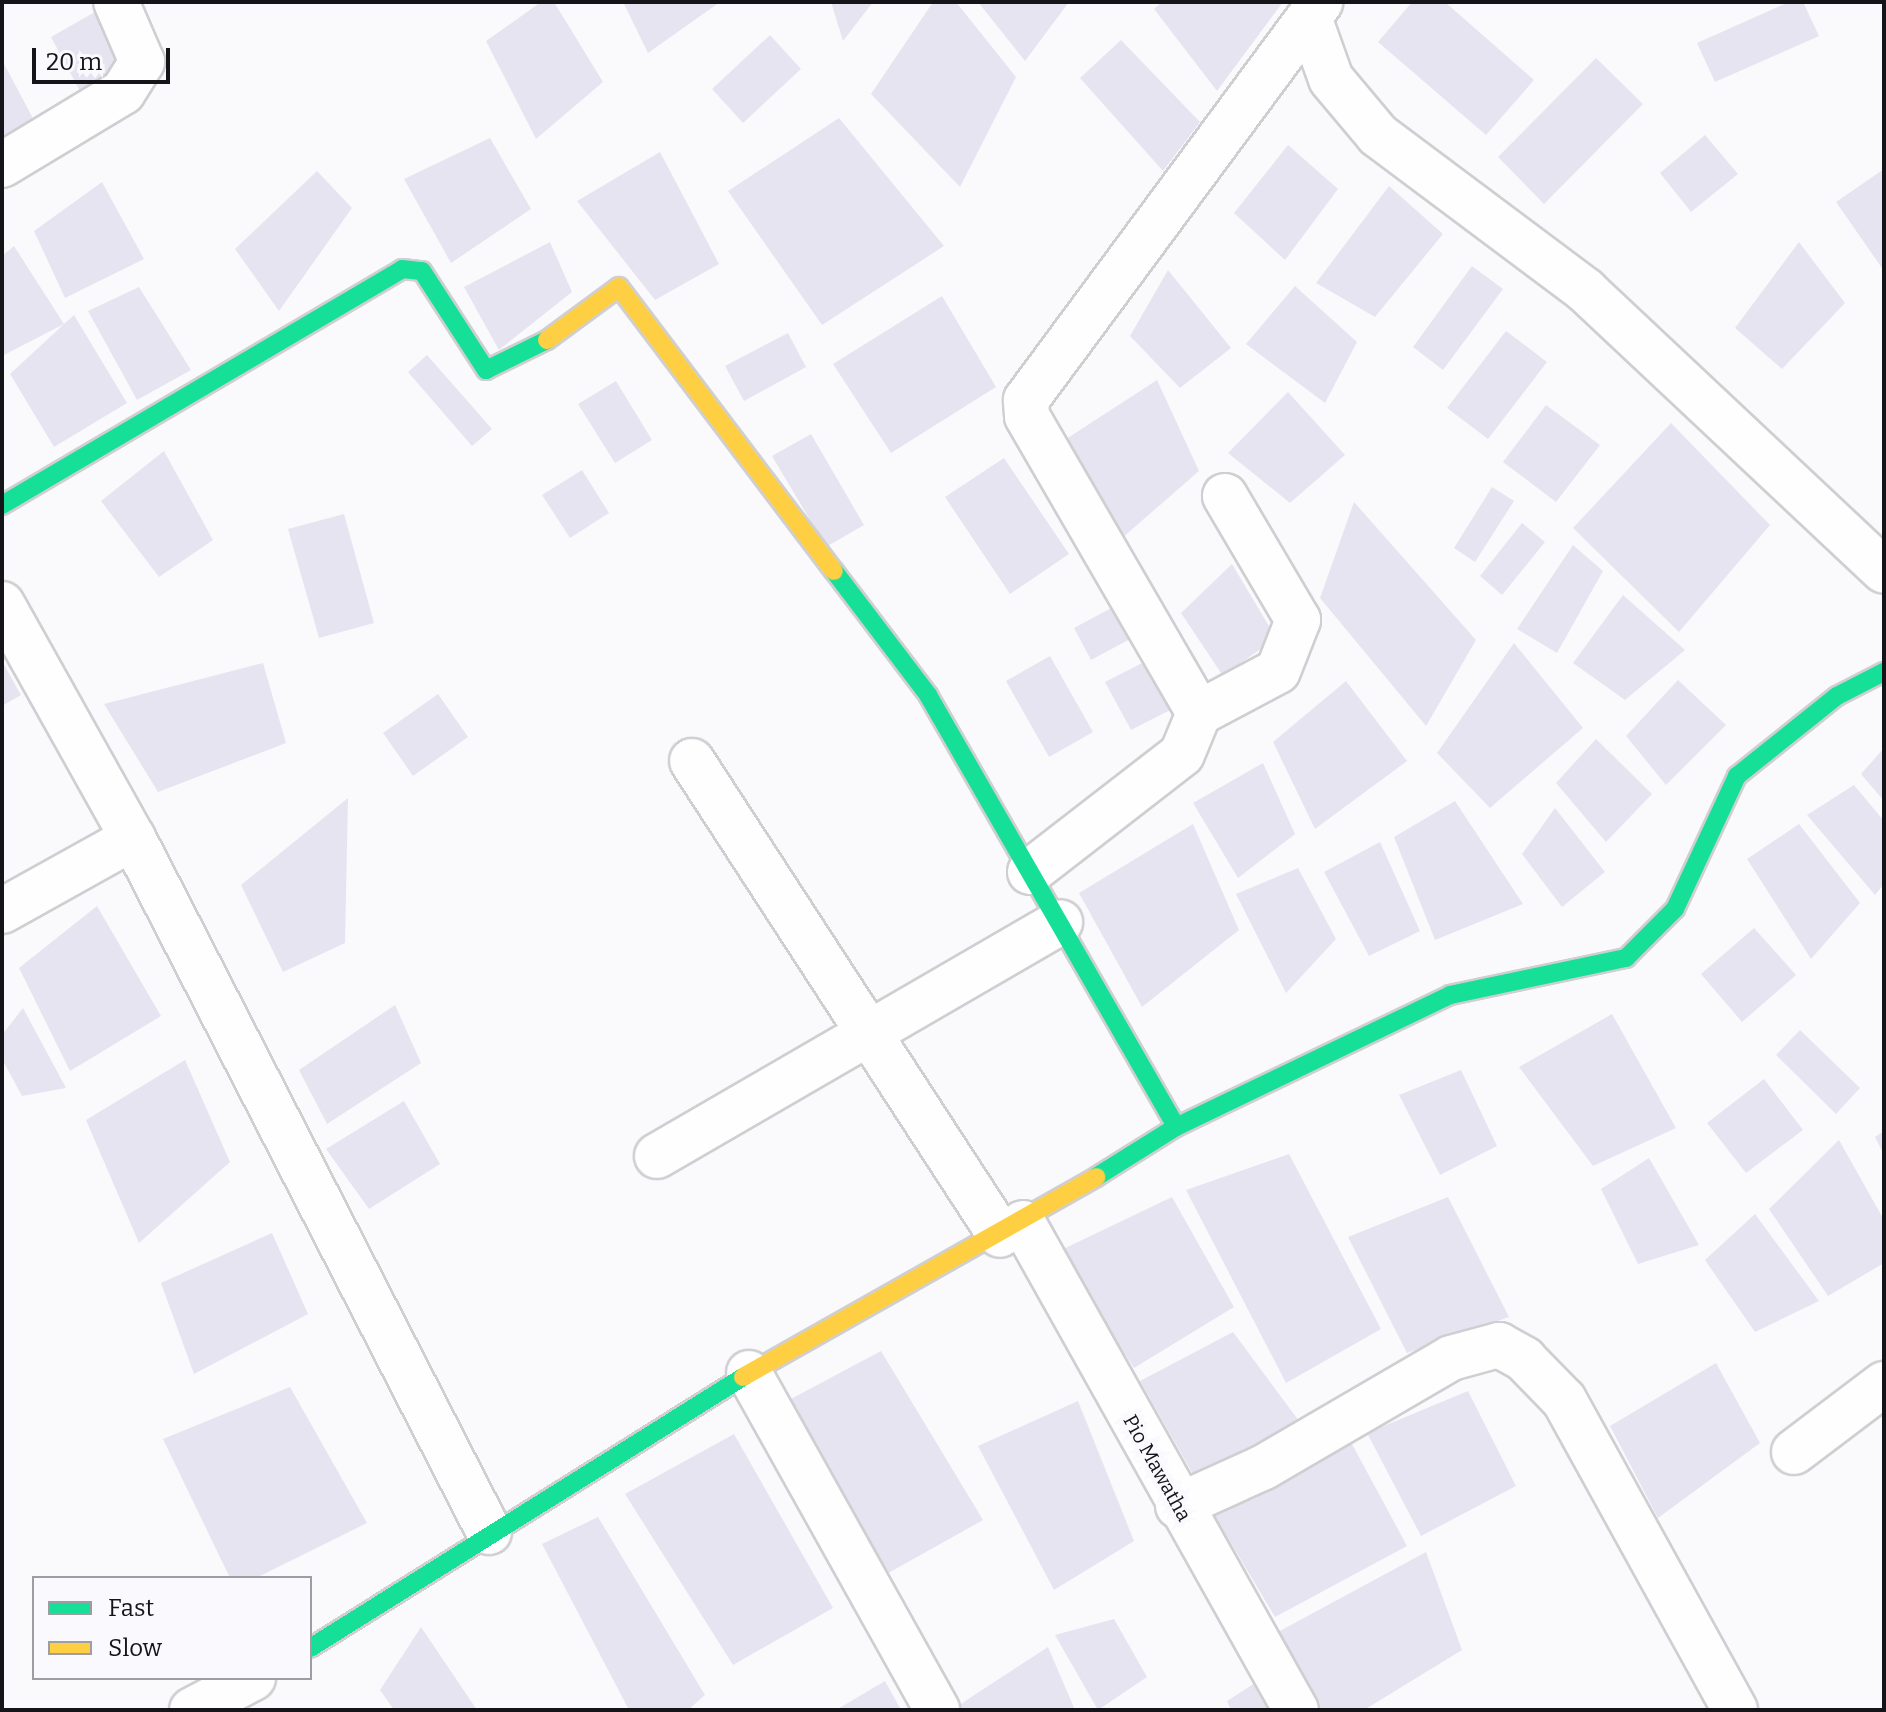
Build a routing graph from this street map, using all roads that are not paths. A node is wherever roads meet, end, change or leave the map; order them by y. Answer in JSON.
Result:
{"nodes":[{"id":1,"x":116,"y":2,"type":"edge"},
{"id":2,"x":1316,"y":12,"type":"edge"},
{"id":3,"x":2,"y":165,"type":"edge"},
{"id":4,"x":1225,"y":496,"type":"dead end"},
{"id":5,"x":2,"y":505,"type":"edge"},
{"id":6,"x":1884,"y":571,"type":"edge"},
{"id":7,"x":2,"y":604,"type":"edge"},
{"id":8,"x":1884,"y":672,"type":"edge"},
{"id":9,"x":1199,"y":713,"type":"junction"},
{"id":10,"x":692,"y":761,"type":"dead end"},
{"id":11,"x":133,"y":838,"type":"junction"},
{"id":12,"x":1030,"y":872,"type":"junction"},
{"id":13,"x":2,"y":911,"type":"edge"},
{"id":14,"x":1060,"y":922,"type":"junction"},
{"id":15,"x":869,"y":1033,"type":"junction"},
{"id":16,"x":1176,"y":1127,"type":"junction"},
{"id":17,"x":657,"y":1156,"type":"dead end"},
{"id":18,"x":1012,"y":1229,"type":"junction"},
{"id":19,"x":749,"y":1373,"type":"junction"},
{"id":20,"x":1884,"y":1384,"type":"edge"},
{"id":21,"x":1794,"y":1452,"type":"dead end"},
{"id":22,"x":1178,"y":1506,"type":"junction"},
{"id":23,"x":489,"y":1532,"type":"junction"},
{"id":24,"x":312,"y":1647,"type":"edge"},
{"id":25,"x":249,"y":1680,"type":"edge"},
{"id":26,"x":192,"y":1710,"type":"edge"},
{"id":27,"x":937,"y":1710,"type":"edge"},
{"id":28,"x":1296,"y":1710,"type":"edge"},
{"id":29,"x":1735,"y":1710,"type":"edge"}],
"edges":[{"from":1,"to":3,"type":"street"},
{"from":2,"to":6,"type":"street"},
{"from":2,"to":9,"type":"street"},
{"from":4,"to":9,"type":"street"},
{"from":5,"to":12,"type":"street"},
{"from":7,"to":11,"type":"street"},
{"from":8,"to":16,"type":"street"},
{"from":9,"to":12,"type":"street"},
{"from":10,"to":15,"type":"street","name":"Pio Mawatha"},
{"from":11,"to":13,"type":"street"},
{"from":11,"to":23,"type":"street"},
{"from":12,"to":14,"type":"street"},
{"from":14,"to":15,"type":"street"},
{"from":14,"to":16,"type":"street"},
{"from":15,"to":17,"type":"street"},
{"from":15,"to":18,"type":"street","name":"Pio Mawatha"},
{"from":16,"to":18,"type":"street"},
{"from":18,"to":19,"type":"street"},
{"from":18,"to":22,"type":"street","name":"Pio Mawatha"},
{"from":19,"to":23,"type":"street"},
{"from":19,"to":27,"type":"street"},
{"from":20,"to":21,"type":"street"},
{"from":22,"to":28,"type":"street","name":"Pio Mawatha"},
{"from":22,"to":29,"type":"street"},
{"from":23,"to":24,"type":"street"},
{"from":25,"to":26,"type":"street"}]}
